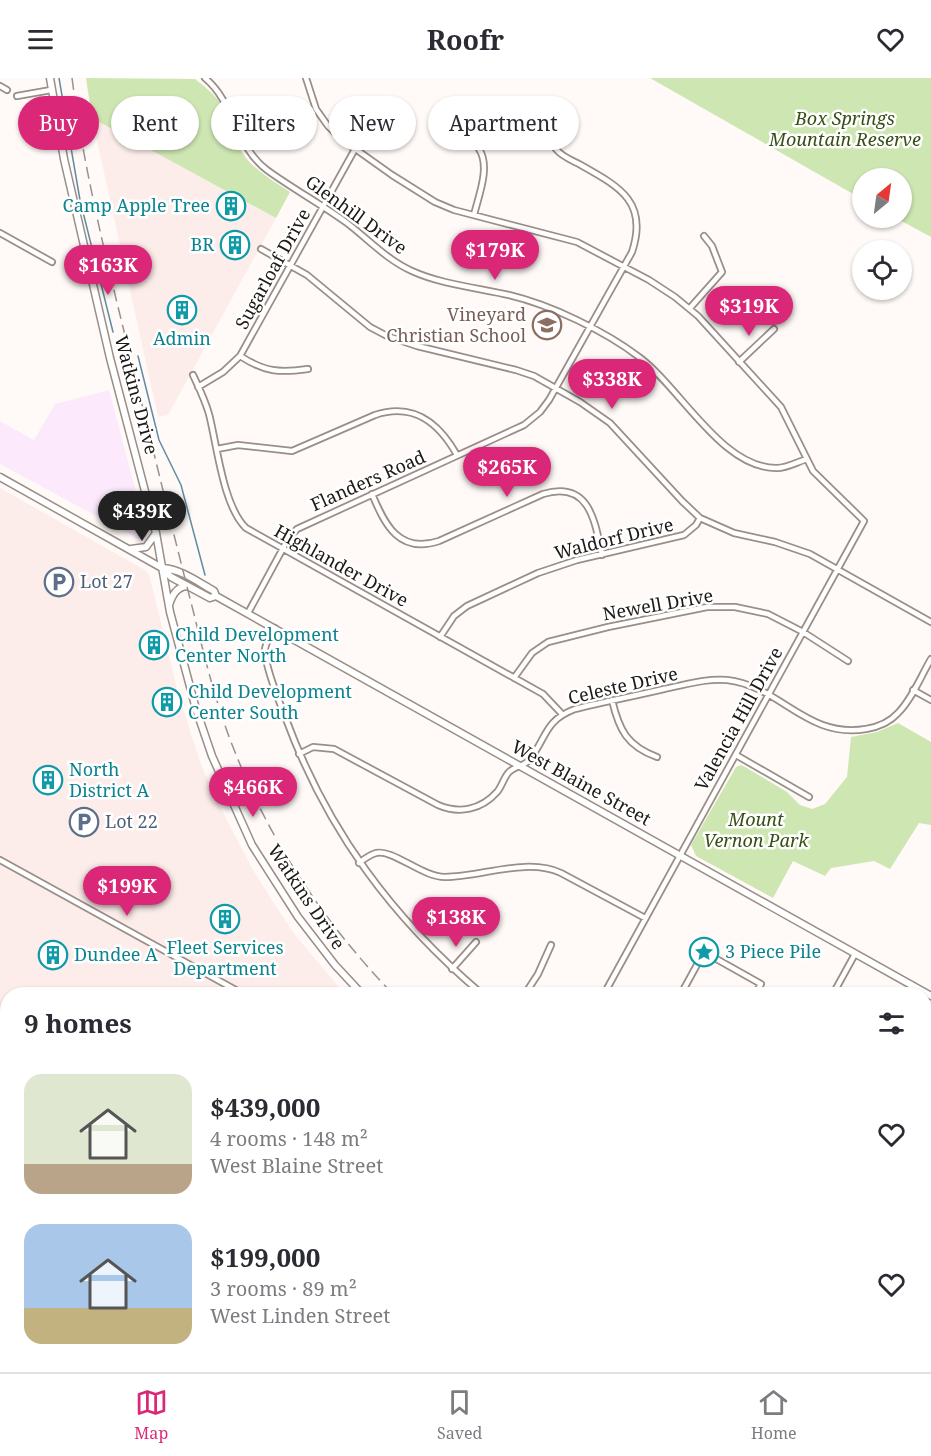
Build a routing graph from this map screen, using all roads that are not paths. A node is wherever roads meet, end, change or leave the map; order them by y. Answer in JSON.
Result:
{"nodes":[{"id":1,"x":50,"y":78,"type":"edge"},
{"id":2,"x":205,"y":78,"type":"edge"},
{"id":3,"x":306,"y":78,"type":"edge"},
{"id":4,"x":0,"y":86,"type":"edge"},
{"id":5,"x":7,"y":90,"type":"dead end"},
{"id":6,"x":51,"y":90,"type":"junction"},
{"id":7,"x":17,"y":96,"type":"dead end"},
{"id":8,"x":329,"y":126,"type":"edge"},
{"id":9,"x":355,"y":150,"type":"edge"},
{"id":10,"x":357,"y":150,"type":"edge"},
{"id":11,"x":479,"y":150,"type":"edge"},
{"id":12,"x":556,"y":150,"type":"edge"},
{"id":13,"x":324,"y":206,"type":"junction"},
{"id":14,"x":474,"y":215,"type":"junction"},
{"id":15,"x":0,"y":233,"type":"edge"},
{"id":16,"x":704,"y":237,"type":"dead end"},
{"id":17,"x":261,"y":249,"type":"dead end"},
{"id":18,"x":52,"y":262,"type":"dead end"},
{"id":19,"x":290,"y":266,"type":"junction"},
{"id":20,"x":624,"y":267,"type":"junction"},
{"id":21,"x":690,"y":308,"type":"junction"},
{"id":22,"x":590,"y":328,"type":"junction"},
{"id":23,"x":774,"y":329,"type":"dead end"},
{"id":24,"x":240,"y":356,"type":"junction"},
{"id":25,"x":739,"y":362,"type":"junction"},
{"id":26,"x":308,"y":369,"type":"dead end"},
{"id":27,"x":193,"y":375,"type":"dead end"},
{"id":28,"x":198,"y":387,"type":"junction"},
{"id":29,"x":556,"y":389,"type":"junction"},
{"id":30,"x":217,"y":449,"type":"junction"},
{"id":31,"x":457,"y":455,"type":"junction"},
{"id":32,"x":807,"y":459,"type":"junction"},
{"id":33,"x":0,"y":477,"type":"edge"},
{"id":34,"x":372,"y":494,"type":"junction"},
{"id":35,"x":700,"y":518,"type":"junction"},
{"id":36,"x":156,"y":533,"type":"junction"},
{"id":37,"x":130,"y":549,"type":"junction"},
{"id":38,"x":282,"y":550,"type":"junction"},
{"id":39,"x":602,"y":555,"type":"junction"},
{"id":40,"x":162,"y":568,"type":"junction"},
{"id":41,"x":837,"y":569,"type":"junction"},
{"id":42,"x":187,"y":586,"type":"junction"},
{"id":43,"x":216,"y":596,"type":"junction"},
{"id":44,"x":169,"y":606,"type":"junction"},
{"id":45,"x":248,"y":613,"type":"junction"},
{"id":46,"x":931,"y":622,"type":"edge"},
{"id":47,"x":274,"y":628,"type":"junction"},
{"id":48,"x":803,"y":632,"type":"junction"},
{"id":49,"x":440,"y":637,"type":"junction"},
{"id":50,"x":931,"y":658,"type":"edge"},
{"id":51,"x":848,"y":661,"type":"dead end"},
{"id":52,"x":514,"y":678,"type":"junction"},
{"id":53,"x":913,"y":690,"type":"junction"},
{"id":54,"x":769,"y":695,"type":"junction"},
{"id":55,"x":612,"y":700,"type":"junction"},
{"id":56,"x":931,"y":700,"type":"edge"},
{"id":57,"x":562,"y":714,"type":"junction"},
{"id":58,"x":299,"y":754,"type":"junction"},
{"id":59,"x":735,"y":755,"type":"junction"},
{"id":60,"x":657,"y":757,"type":"dead end"},
{"id":61,"x":519,"y":766,"type":"junction"},
{"id":62,"x":809,"y":797,"type":"dead end"},
{"id":63,"x":679,"y":856,"type":"junction"},
{"id":64,"x":0,"y":860,"type":"edge"},
{"id":65,"x":359,"y":863,"type":"junction"},
{"id":66,"x":645,"y":918,"type":"junction"},
{"id":67,"x":476,"y":942,"type":"dead end"},
{"id":68,"x":551,"y":945,"type":"dead end"},
{"id":69,"x":855,"y":954,"type":"junction"},
{"id":70,"x":452,"y":969,"type":"junction"},
{"id":71,"x":913,"y":986,"type":"edge"},
{"id":72,"x":230,"y":987,"type":"edge"},
{"id":73,"x":355,"y":987,"type":"edge"},
{"id":74,"x":474,"y":987,"type":"edge"},
{"id":75,"x":530,"y":987,"type":"edge"},
{"id":76,"x":608,"y":987,"type":"edge"},
{"id":77,"x":685,"y":987,"type":"edge"},
{"id":78,"x":759,"y":987,"type":"edge"},
{"id":79,"x":837,"y":987,"type":"edge"}],
"edges":[{"from":1,"to":6,"type":"street","name":"Watkins Drive"},
{"from":2,"to":13,"type":"street","name":"Glenhill Drive"},
{"from":3,"to":8,"type":"street"},
{"from":4,"to":5,"type":"street"},
{"from":6,"to":7,"type":"street"},
{"from":6,"to":36,"type":"street","name":"Watkins Drive"},
{"from":9,"to":13,"type":"street","name":"Sugarloaf Drive"},
{"from":10,"to":14,"type":"street"},
{"from":11,"to":14,"type":"street"},
{"from":12,"to":20,"type":"street","name":"Flanders Road"},
{"from":13,"to":19,"type":"street","name":"Sugarloaf Drive"},
{"from":13,"to":22,"type":"street","name":"Glenhill Drive"},
{"from":14,"to":20,"type":"street"},
{"from":15,"to":18,"type":"street"},
{"from":16,"to":21,"type":"street"},
{"from":17,"to":19,"type":"street"},
{"from":19,"to":24,"type":"street","name":"Sugarloaf Drive"},
{"from":19,"to":29,"type":"street"},
{"from":20,"to":21,"type":"street"},
{"from":20,"to":22,"type":"street","name":"Flanders Road"},
{"from":21,"to":25,"type":"street"},
{"from":22,"to":29,"type":"street","name":"Flanders Road"},
{"from":22,"to":32,"type":"street","name":"Glenhill Drive"},
{"from":23,"to":25,"type":"street"},
{"from":24,"to":26,"type":"street"},
{"from":24,"to":28,"type":"street","name":"Sugarloaf Drive"},
{"from":25,"to":32,"type":"street"},
{"from":27,"to":28,"type":"street","name":"Highlander Drive"},
{"from":28,"to":30,"type":"street","name":"Highlander Drive"},
{"from":29,"to":31,"type":"street","name":"Flanders Road"},
{"from":29,"to":35,"type":"street"},
{"from":30,"to":31,"type":"street"},
{"from":30,"to":38,"type":"street","name":"Highlander Drive"},
{"from":31,"to":34,"type":"street","name":"Flanders Road"},
{"from":32,"to":41,"type":"street","name":"Valencia Hill Drive"},
{"from":33,"to":37,"type":"street","name":"West Blaine Street"},
{"from":34,"to":38,"type":"street","name":"Flanders Road"},
{"from":34,"to":39,"type":"street"},
{"from":35,"to":39,"type":"street","name":"Waldorf Drive"},
{"from":35,"to":41,"type":"street"},
{"from":36,"to":37,"type":"street"},
{"from":36,"to":40,"type":"street","name":"Watkins Drive"},
{"from":37,"to":40,"type":"street","name":"West Blaine Street"},
{"from":38,"to":45,"type":"street","name":"Flanders Road"},
{"from":38,"to":49,"type":"street","name":"Highlander Drive"},
{"from":39,"to":49,"type":"street","name":"Waldorf Drive"},
{"from":40,"to":42,"type":"street","name":"West Blaine Street"},
{"from":40,"to":43,"type":"street","name":"West Blaine Street"},
{"from":40,"to":44,"type":"street","name":"Watkins Drive"},
{"from":41,"to":46,"type":"street"},
{"from":41,"to":48,"type":"street","name":"Valencia Hill Drive"},
{"from":42,"to":43,"type":"street","name":"West Blaine Street"},
{"from":42,"to":44,"type":"street"},
{"from":43,"to":45,"type":"street","name":"West Blaine Street"},
{"from":44,"to":73,"type":"street","name":"Watkins Drive"},
{"from":45,"to":47,"type":"street","name":"West Blaine Street"},
{"from":47,"to":58,"type":"street"},
{"from":47,"to":61,"type":"street","name":"West Blaine Street"},
{"from":48,"to":51,"type":"street","name":"Newell Drive"},
{"from":48,"to":52,"type":"street","name":"Newell Drive"},
{"from":48,"to":54,"type":"street","name":"Valencia Hill Drive"},
{"from":49,"to":52,"type":"street","name":"Highlander Drive"},
{"from":50,"to":53,"type":"street","name":"Celeste Drive"},
{"from":52,"to":57,"type":"street","name":"Highlander Drive"},
{"from":53,"to":54,"type":"street","name":"Celeste Drive"},
{"from":53,"to":56,"type":"street"},
{"from":54,"to":55,"type":"street","name":"Celeste Drive"},
{"from":54,"to":59,"type":"street","name":"Valencia Hill Drive"},
{"from":55,"to":57,"type":"street","name":"Celeste Drive"},
{"from":55,"to":60,"type":"street"},
{"from":57,"to":61,"type":"street","name":"Celeste Drive"},
{"from":58,"to":61,"type":"street","name":"Celeste Drive"},
{"from":58,"to":65,"type":"street"},
{"from":59,"to":62,"type":"street"},
{"from":59,"to":63,"type":"street","name":"Valencia Hill Drive"},
{"from":61,"to":63,"type":"street","name":"West Blaine Street"},
{"from":63,"to":66,"type":"street","name":"Valencia Hill Drive"},
{"from":63,"to":69,"type":"street","name":"West Blaine Street"},
{"from":64,"to":72,"type":"street"},
{"from":65,"to":66,"type":"street"},
{"from":65,"to":70,"type":"street"},
{"from":66,"to":76,"type":"street","name":"Valencia Hill Drive"},
{"from":67,"to":70,"type":"street"},
{"from":68,"to":75,"type":"street"},
{"from":69,"to":71,"type":"street","name":"West Blaine Street"},
{"from":69,"to":79,"type":"street"},
{"from":70,"to":74,"type":"street"},
{"from":77,"to":78,"type":"street"}]}
